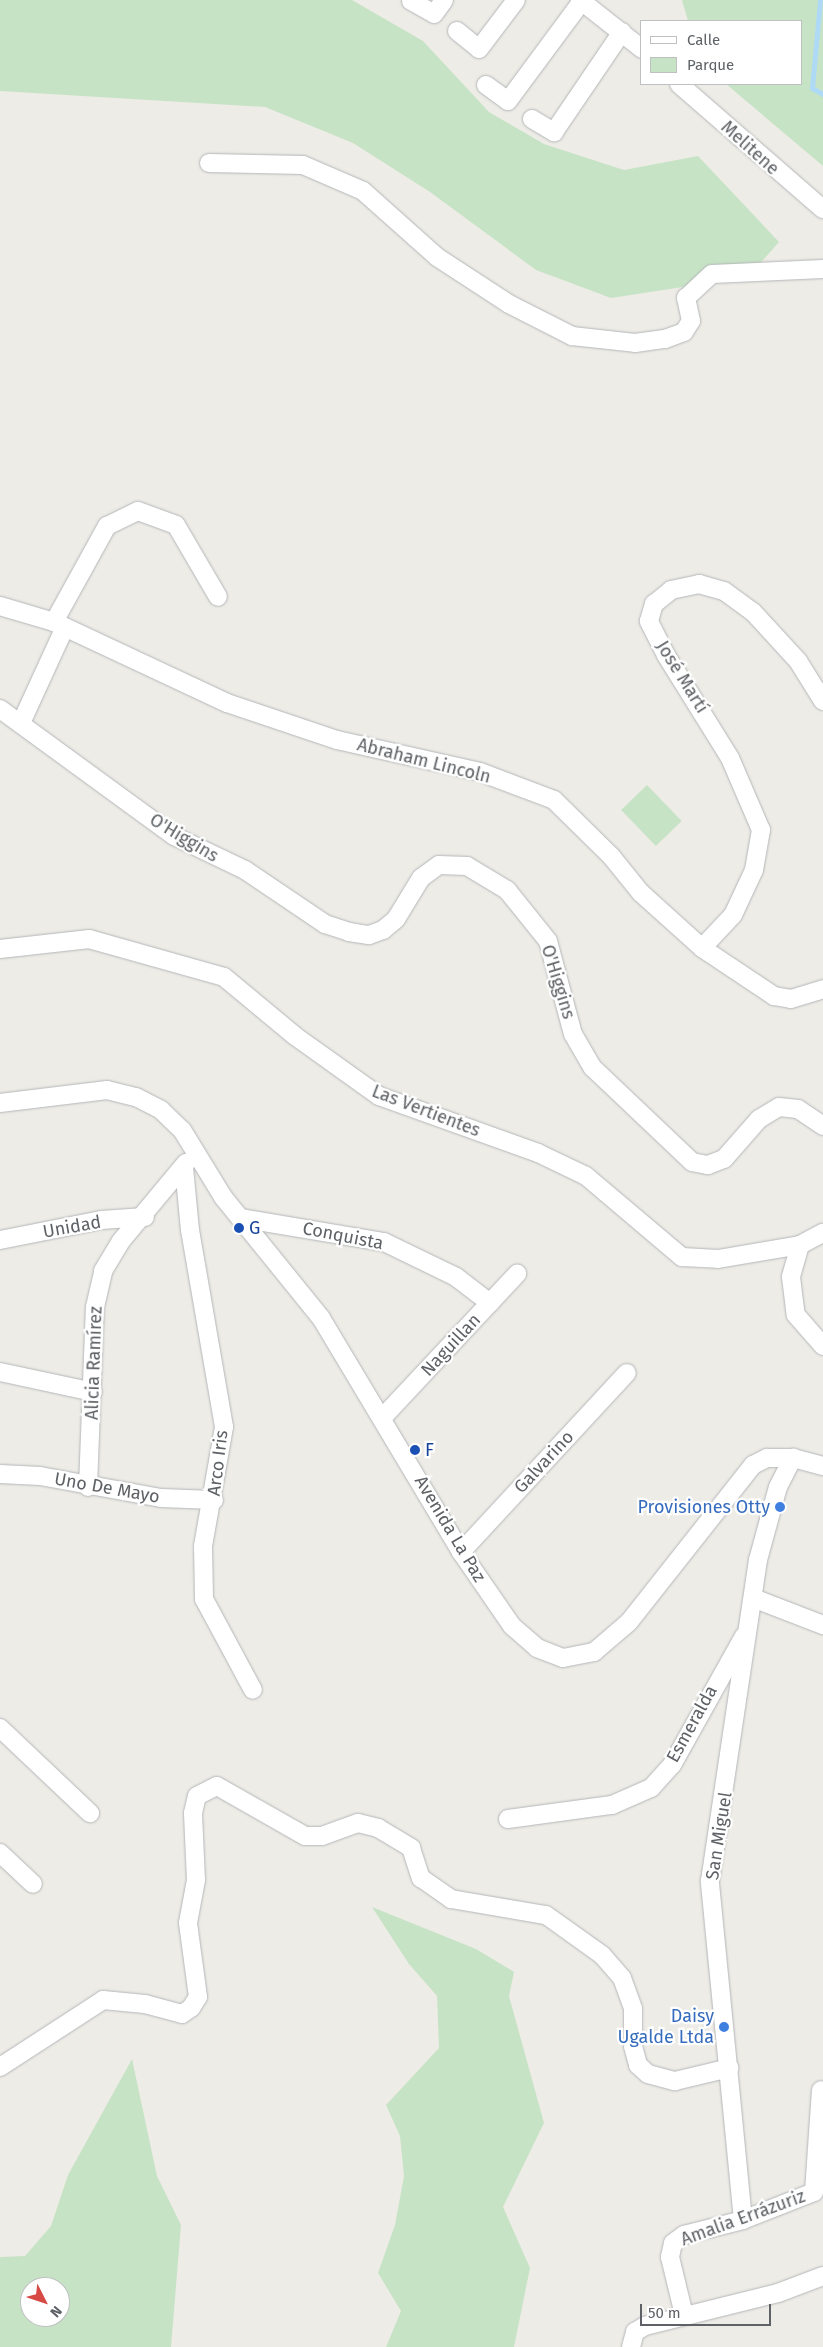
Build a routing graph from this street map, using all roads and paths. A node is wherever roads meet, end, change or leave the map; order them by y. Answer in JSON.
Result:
{"nodes":[{"id":1,"x":444,"y":0,"type":"edge"},
{"id":2,"x":516,"y":0,"type":"edge"},
{"id":3,"x":411,"y":1,"type":"edge"},
{"id":4,"x":581,"y":1,"type":"edge"},
{"id":5,"x":457,"y":31,"type":"dead end"},
{"id":6,"x":622,"y":32,"type":"junction"},
{"id":7,"x":640,"y":47,"type":"edge"},
{"id":8,"x":486,"y":85,"type":"dead end"},
{"id":9,"x":680,"y":85,"type":"edge"},
{"id":10,"x":532,"y":119,"type":"dead end"},
{"id":11,"x":209,"y":163,"type":"dead end"},
{"id":12,"x":823,"y":209,"type":"edge"},
{"id":13,"x":823,"y":269,"type":"edge"},
{"id":14,"x":218,"y":597,"type":"dead end"},
{"id":15,"x":0,"y":606,"type":"edge"},
{"id":16,"x":59,"y":626,"type":"junction"},
{"id":17,"x":823,"y":701,"type":"edge"},
{"id":18,"x":0,"y":710,"type":"edge"},
{"id":19,"x":21,"y":723,"type":"junction"},
{"id":20,"x":702,"y":948,"type":"junction"},
{"id":21,"x":0,"y":949,"type":"edge"},
{"id":22,"x":823,"y":989,"type":"edge"},
{"id":23,"x":0,"y":1103,"type":"edge"},
{"id":24,"x":823,"y":1126,"type":"edge"},
{"id":25,"x":195,"y":1151,"type":"junction"},
{"id":26,"x":184,"y":1167,"type":"junction"},
{"id":27,"x":145,"y":1217,"type":"junction"},
{"id":28,"x":240,"y":1218,"type":"junction"},
{"id":29,"x":823,"y":1233,"type":"edge"},
{"id":30,"x":0,"y":1240,"type":"edge"},
{"id":31,"x":800,"y":1245,"type":"junction"},
{"id":32,"x":517,"y":1274,"type":"dead end"},
{"id":33,"x":490,"y":1303,"type":"junction"},
{"id":34,"x":823,"y":1346,"type":"edge"},
{"id":35,"x":0,"y":1372,"type":"edge"},
{"id":36,"x":627,"y":1373,"type":"dead end"},
{"id":37,"x":93,"y":1392,"type":"junction"},
{"id":38,"x":384,"y":1416,"type":"junction"},
{"id":39,"x":793,"y":1458,"type":"junction"},
{"id":40,"x":823,"y":1466,"type":"edge"},
{"id":41,"x":0,"y":1474,"type":"edge"},
{"id":42,"x":88,"y":1487,"type":"junction"},
{"id":43,"x":214,"y":1500,"type":"junction"},
{"id":44,"x":461,"y":1552,"type":"junction"},
{"id":45,"x":753,"y":1598,"type":"junction"},
{"id":46,"x":823,"y":1625,"type":"edge"},
{"id":47,"x":745,"y":1635,"type":"junction"},
{"id":48,"x":253,"y":1690,"type":"dead end"},
{"id":49,"x":0,"y":1728,"type":"edge"},
{"id":50,"x":90,"y":1813,"type":"dead end"},
{"id":51,"x":508,"y":1819,"type":"dead end"},
{"id":52,"x":0,"y":1853,"type":"edge"},
{"id":53,"x":33,"y":1884,"type":"dead end"},
{"id":54,"x":0,"y":2067,"type":"edge"},
{"id":55,"x":729,"y":2068,"type":"junction"},
{"id":56,"x":821,"y":2090,"type":"dead end"},
{"id":57,"x":743,"y":2220,"type":"junction"},
{"id":58,"x":823,"y":2276,"type":"edge"},
{"id":59,"x":684,"y":2316,"type":"junction"},
{"id":60,"x":632,"y":2347,"type":"edge"}],
"edges":[{"from":1,"to":3,"type":"street"},
{"from":2,"to":5,"type":"street"},
{"from":4,"to":6,"type":"street"},
{"from":4,"to":8,"type":"street"},
{"from":6,"to":7,"type":"street"},
{"from":6,"to":10,"type":"street"},
{"from":9,"to":12,"type":"street","name":"Melitene"},
{"from":11,"to":13,"type":"street"},
{"from":14,"to":16,"type":"street"},
{"from":15,"to":16,"type":"street","name":"Abraham Lincoln"},
{"from":16,"to":19,"type":"street"},
{"from":16,"to":20,"type":"street","name":"Abraham Lincoln"},
{"from":17,"to":20,"type":"street","name":"José Martí"},
{"from":18,"to":19,"type":"street","name":"O'Higgins"},
{"from":19,"to":24,"type":"street","name":"O'Higgins"},
{"from":20,"to":22,"type":"street","name":"Abraham Lincoln"},
{"from":21,"to":31,"type":"street","name":"Las Vertientes"},
{"from":23,"to":25,"type":"street","name":"Avenida La Paz"},
{"from":25,"to":26,"type":"street","name":"Alicia Ramírez"},
{"from":25,"to":28,"type":"street","name":"Avenida La Paz"},
{"from":26,"to":27,"type":"street","name":"Alicia Ramírez"},
{"from":26,"to":43,"type":"street","name":"Arco Iris"},
{"from":27,"to":30,"type":"street","name":"Unidad"},
{"from":27,"to":37,"type":"street","name":"Alicia Ramírez"},
{"from":28,"to":33,"type":"street","name":"Conquista"},
{"from":28,"to":38,"type":"street","name":"Avenida La Paz"},
{"from":29,"to":31,"type":"street","name":"Las Vertientes"},
{"from":31,"to":34,"type":"street"},
{"from":32,"to":33,"type":"street","name":"Naguillan"},
{"from":33,"to":38,"type":"street","name":"Naguillan"},
{"from":35,"to":37,"type":"street"},
{"from":36,"to":44,"type":"street","name":"Galvarino"},
{"from":37,"to":42,"type":"street","name":"Alicia Ramírez"},
{"from":38,"to":44,"type":"street","name":"Avenida La Paz"},
{"from":39,"to":40,"type":"street","name":"Avenida La Paz"},
{"from":39,"to":44,"type":"street","name":"Avenida La Paz"},
{"from":39,"to":45,"type":"street","name":"San Miguel"},
{"from":41,"to":42,"type":"street","name":"Uno De Mayo"},
{"from":42,"to":43,"type":"street","name":"Uno De Mayo"},
{"from":43,"to":48,"type":"street","name":"Arco Iris"},
{"from":45,"to":46,"type":"street"},
{"from":45,"to":47,"type":"street","name":"San Miguel"},
{"from":47,"to":51,"type":"street","name":"Esmeralda"},
{"from":47,"to":55,"type":"street","name":"San Miguel"},
{"from":49,"to":50,"type":"street"},
{"from":52,"to":53,"type":"street"},
{"from":54,"to":55,"type":"street"},
{"from":55,"to":57,"type":"street","name":"San Miguel"},
{"from":56,"to":57,"type":"street","name":"Amalia Errázuriz"},
{"from":57,"to":59,"type":"street","name":"Amalia Errázuriz"},
{"from":58,"to":59,"type":"street"},
{"from":59,"to":60,"type":"street"}]}
